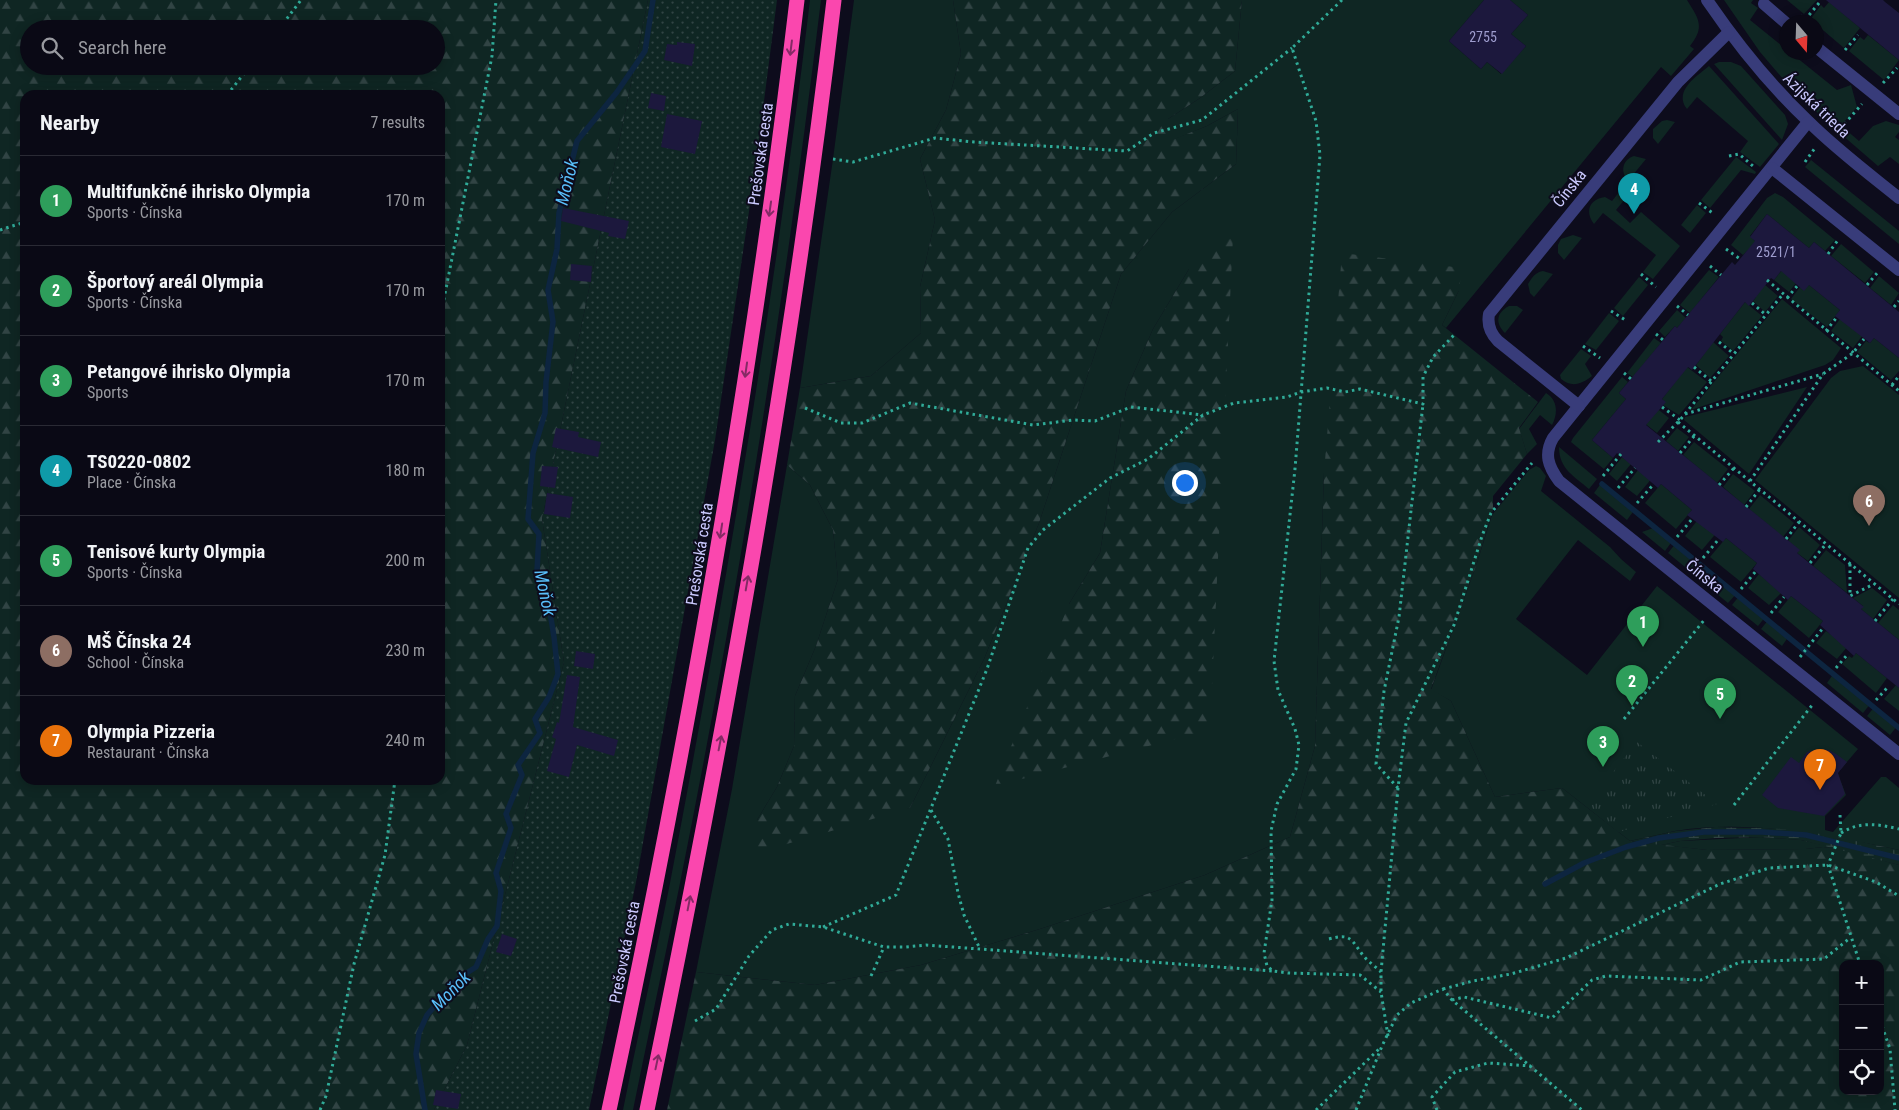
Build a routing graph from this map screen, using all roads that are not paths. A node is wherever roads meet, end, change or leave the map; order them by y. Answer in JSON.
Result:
{"nodes":[{"id":1,"x":797,"y":0,"type":"edge"},
{"id":2,"x":834,"y":0,"type":"edge"},
{"id":3,"x":1707,"y":0,"type":"edge"},
{"id":4,"x":1764,"y":4,"type":"dead end"},
{"id":5,"x":1779,"y":17,"type":"edge"},
{"id":6,"x":1729,"y":32,"type":"junction"},
{"id":7,"x":1824,"y":54,"type":"edge"},
{"id":8,"x":1899,"y":114,"type":"edge"},
{"id":9,"x":1808,"y":122,"type":"junction"},
{"id":10,"x":1772,"y":168,"type":"junction"},
{"id":11,"x":1899,"y":198,"type":"edge"},
{"id":12,"x":1899,"y":270,"type":"edge"},
{"id":13,"x":1579,"y":406,"type":"junction"},
{"id":14,"x":1899,"y":754,"type":"edge"},
{"id":15,"x":609,"y":1110,"type":"edge"},
{"id":16,"x":647,"y":1110,"type":"edge"}],
"edges":[{"from":1,"to":15,"type":"highway","name":"Prešovská cesta","one_way":true},
{"from":16,"to":2,"type":"highway","one_way":true},
{"from":3,"to":6,"type":"street","name":"Ázijská trieda"},
{"from":4,"to":5,"type":"street"},
{"from":6,"to":9,"type":"street","name":"Ázijská trieda"},
{"from":6,"to":13,"type":"street","name":"Čínska"},
{"from":7,"to":8,"type":"street"},
{"from":9,"to":10,"type":"street","name":"Čínska"},
{"from":9,"to":11,"type":"street","name":"Ázijská trieda"},
{"from":10,"to":12,"type":"street"},
{"from":10,"to":13,"type":"street","name":"Čínska"},
{"from":13,"to":14,"type":"street","name":"Čínska"}]}
